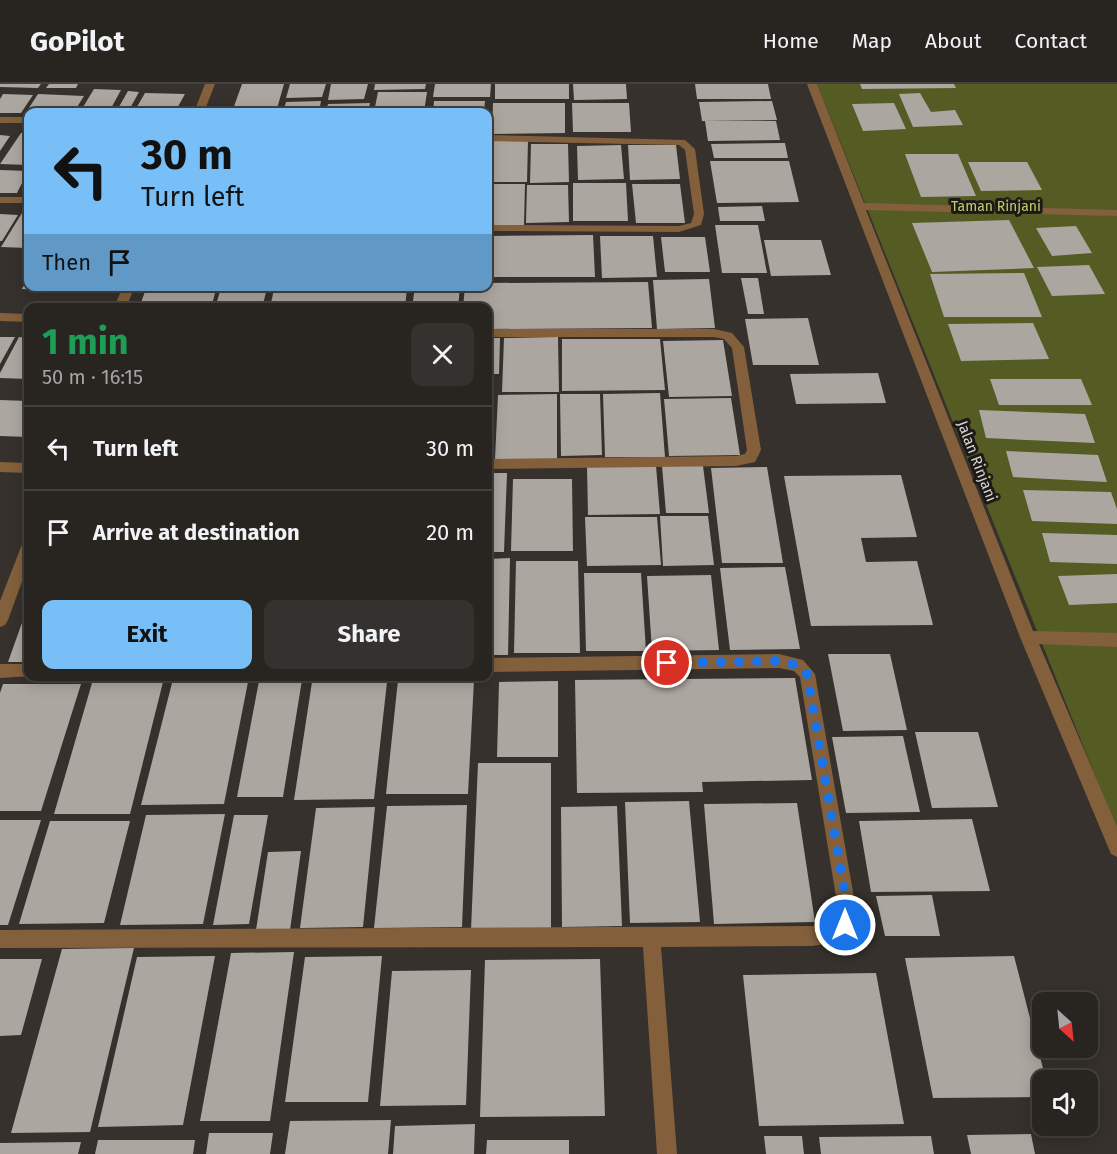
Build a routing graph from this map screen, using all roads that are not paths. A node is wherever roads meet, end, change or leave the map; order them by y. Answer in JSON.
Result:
{"nodes":[{"id":1,"x":210,"y":84,"type":"edge"},
{"id":2,"x":812,"y":84,"type":"edge"},
{"id":3,"x":201,"y":108,"type":"edge"},
{"id":4,"x":0,"y":120,"type":"edge"},
{"id":5,"x":24,"y":120,"type":"edge"},
{"id":6,"x":492,"y":138,"type":"edge"},
{"id":7,"x":0,"y":200,"type":"edge"},
{"id":8,"x":24,"y":200,"type":"edge"},
{"id":9,"x":860,"y":206,"type":"junction"},
{"id":10,"x":1117,"y":213,"type":"edge"},
{"id":11,"x":492,"y":228,"type":"edge"},
{"id":12,"x":0,"y":317,"type":"edge"},
{"id":13,"x":24,"y":318,"type":"edge"},
{"id":14,"x":492,"y":333,"type":"edge"},
{"id":15,"x":492,"y":464,"type":"edge"},
{"id":16,"x":0,"y":467,"type":"edge"},
{"id":17,"x":24,"y":468,"type":"edge"},
{"id":18,"x":24,"y":557,"type":"edge"},
{"id":19,"x":0,"y":620,"type":"edge"},
{"id":20,"x":1028,"y":636,"type":"junction"},
{"id":21,"x":1117,"y":640,"type":"edge"},
{"id":22,"x":492,"y":665,"type":"edge"},
{"id":23,"x":0,"y":671,"type":"edge"},
{"id":24,"x":24,"y":671,"type":"edge"},
{"id":25,"x":1117,"y":848,"type":"edge"},
{"id":26,"x":651,"y":936,"type":"junction"},
{"id":27,"x":0,"y":939,"type":"edge"},
{"id":28,"x":667,"y":1154,"type":"edge"}],
"edges":[{"from":1,"to":3,"type":"street"},
{"from":2,"to":9,"type":"street","name":"Jalan Rinjani"},
{"from":4,"to":5,"type":"street"},
{"from":6,"to":11,"type":"street"},
{"from":7,"to":8,"type":"street"},
{"from":9,"to":10,"type":"street"},
{"from":9,"to":20,"type":"street","name":"Jalan Rinjani"},
{"from":12,"to":13,"type":"street"},
{"from":14,"to":15,"type":"street"},
{"from":16,"to":17,"type":"street"},
{"from":18,"to":19,"type":"street"},
{"from":20,"to":21,"type":"street"},
{"from":20,"to":25,"type":"street","name":"Jalan Rinjani"},
{"from":22,"to":26,"type":"street"},
{"from":23,"to":24,"type":"street"},
{"from":26,"to":27,"type":"street"},
{"from":26,"to":28,"type":"street"}]}
